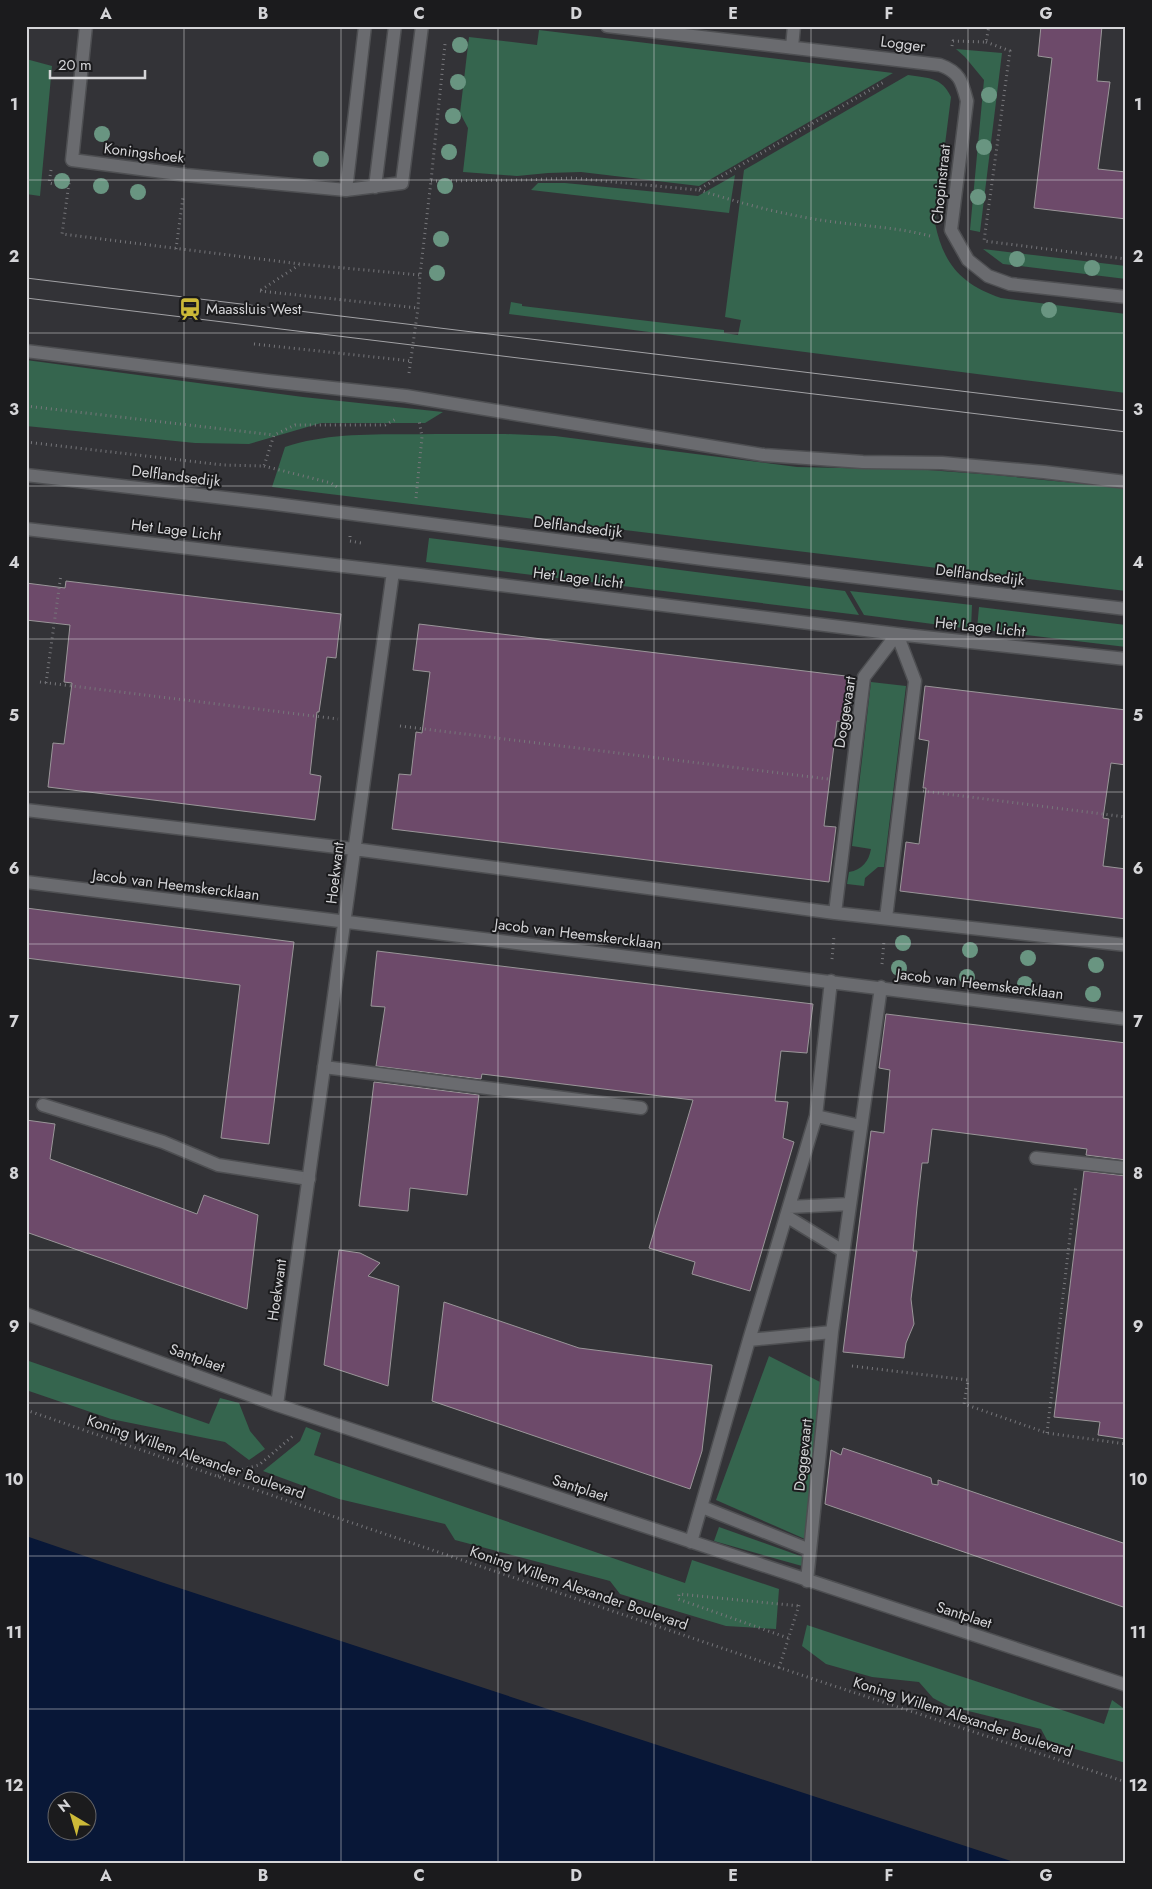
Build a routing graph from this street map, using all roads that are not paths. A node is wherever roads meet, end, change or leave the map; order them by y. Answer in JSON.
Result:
{"nodes":[{"id":1,"x":86,"y":26,"type":"edge"},
{"id":2,"x":365,"y":26,"type":"edge"},
{"id":3,"x":395,"y":26,"type":"edge"},
{"id":4,"x":422,"y":26,"type":"edge"},
{"id":5,"x":794,"y":26,"type":"edge"},
{"id":6,"x":613,"y":27,"type":"edge"},
{"id":7,"x":792,"y":47,"type":"junction"},
{"id":8,"x":949,"y":68,"type":"joint"},
{"id":9,"x":375,"y":187,"type":"junction"},
{"id":10,"x":346,"y":190,"type":"junction"},
{"id":11,"x":1126,"y":298,"type":"edge"},
{"id":12,"x":26,"y":351,"type":"edge"},
{"id":13,"x":26,"y":475,"type":"edge"},
{"id":14,"x":1126,"y":482,"type":"edge"},
{"id":15,"x":26,"y":529,"type":"edge"},
{"id":16,"x":393,"y":572,"type":"junction"},
{"id":17,"x":1126,"y":609,"type":"edge"},
{"id":18,"x":897,"y":634,"type":"junction"},
{"id":19,"x":1126,"y":659,"type":"edge"},
{"id":20,"x":26,"y":810,"type":"edge"},
{"id":21,"x":354,"y":849,"type":"junction"},
{"id":22,"x":26,"y":882,"type":"edge"},
{"id":23,"x":835,"y":912,"type":"junction"},
{"id":24,"x":886,"y":918,"type":"junction"},
{"id":25,"x":345,"y":923,"type":"junction"},
{"id":26,"x":1126,"y":945,"type":"edge"},
{"id":27,"x":830,"y":981,"type":"junction"},
{"id":28,"x":880,"y":987,"type":"junction"},
{"id":29,"x":1126,"y":1018,"type":"edge"},
{"id":30,"x":324,"y":1067,"type":"junction"},
{"id":31,"x":43,"y":1105,"type":"dead end"},
{"id":32,"x":641,"y":1108,"type":"dead end"},
{"id":33,"x":816,"y":1116,"type":"junction"},
{"id":34,"x":861,"y":1126,"type":"junction"},
{"id":35,"x":1036,"y":1158,"type":"dead end"},
{"id":36,"x":1126,"y":1168,"type":"edge"},
{"id":37,"x":309,"y":1179,"type":"junction"},
{"id":38,"x":850,"y":1204,"type":"junction"},
{"id":39,"x":787,"y":1211,"type":"junction"},
{"id":40,"x":844,"y":1252,"type":"junction"},
{"id":41,"x":26,"y":1314,"type":"edge"},
{"id":42,"x":832,"y":1332,"type":"junction"},
{"id":43,"x":749,"y":1340,"type":"junction"},
{"id":44,"x":277,"y":1405,"type":"junction"},
{"id":45,"x":702,"y":1507,"type":"junction"},
{"id":46,"x":691,"y":1542,"type":"junction"},
{"id":47,"x":810,"y":1550,"type":"junction"},
{"id":48,"x":807,"y":1581,"type":"junction"},
{"id":49,"x":1126,"y":1685,"type":"edge"}],
"edges":[{"from":1,"to":10,"type":"street","name":"Koningshoek"},
{"from":2,"to":10,"type":"street"},
{"from":3,"to":9,"type":"street"},
{"from":4,"to":9,"type":"street","name":"Koningshoek"},
{"from":5,"to":7,"type":"street"},
{"from":6,"to":7,"type":"street","name":"Logger"},
{"from":7,"to":8,"type":"street","name":"Logger"},
{"from":8,"to":11,"type":"street","name":"Chopinstraat"},
{"from":9,"to":10,"type":"street","name":"Koningshoek"},
{"from":12,"to":14,"type":"street"},
{"from":13,"to":17,"type":"street","name":"Delflandsedijk"},
{"from":15,"to":16,"type":"street","name":"Het Lage Licht"},
{"from":16,"to":18,"type":"street","name":"Het Lage Licht"},
{"from":16,"to":21,"type":"street","name":"Hoekwant"},
{"from":18,"to":19,"type":"street","name":"Het Lage Licht"},
{"from":18,"to":23,"type":"street","name":"Doggevaart"},
{"from":18,"to":24,"type":"street"},
{"from":20,"to":21,"type":"street"},
{"from":21,"to":23,"type":"street"},
{"from":21,"to":25,"type":"street","name":"Hoekwant"},
{"from":22,"to":25,"type":"street","name":"Jacob van Heemskercklaan"},
{"from":23,"to":24,"type":"street"},
{"from":24,"to":26,"type":"street"},
{"from":25,"to":27,"type":"street","name":"Jacob van Heemskercklaan"},
{"from":25,"to":30,"type":"street","name":"Hoekwant"},
{"from":27,"to":28,"type":"street","name":"Jacob van Heemskercklaan"},
{"from":27,"to":33,"type":"street"},
{"from":28,"to":29,"type":"street","name":"Jacob van Heemskercklaan"},
{"from":28,"to":34,"type":"street","name":"Doggevaart"},
{"from":30,"to":32,"type":"street"},
{"from":30,"to":37,"type":"street","name":"Hoekwant"},
{"from":31,"to":37,"type":"street"},
{"from":33,"to":34,"type":"street"},
{"from":33,"to":39,"type":"street"},
{"from":34,"to":38,"type":"street","name":"Doggevaart"},
{"from":35,"to":36,"type":"street"},
{"from":37,"to":44,"type":"street","name":"Hoekwant"},
{"from":38,"to":39,"type":"street"},
{"from":38,"to":40,"type":"street","name":"Doggevaart"},
{"from":39,"to":40,"type":"street"},
{"from":39,"to":43,"type":"street"},
{"from":40,"to":42,"type":"street","name":"Doggevaart"},
{"from":41,"to":44,"type":"street","name":"Santplaet"},
{"from":42,"to":43,"type":"street"},
{"from":42,"to":47,"type":"street","name":"Doggevaart"},
{"from":43,"to":45,"type":"street"},
{"from":44,"to":46,"type":"street","name":"Santplaet"},
{"from":45,"to":46,"type":"street"},
{"from":45,"to":47,"type":"street"},
{"from":46,"to":48,"type":"street","name":"Santplaet"},
{"from":47,"to":48,"type":"street","name":"Doggevaart"},
{"from":48,"to":49,"type":"street","name":"Santplaet"}]}
